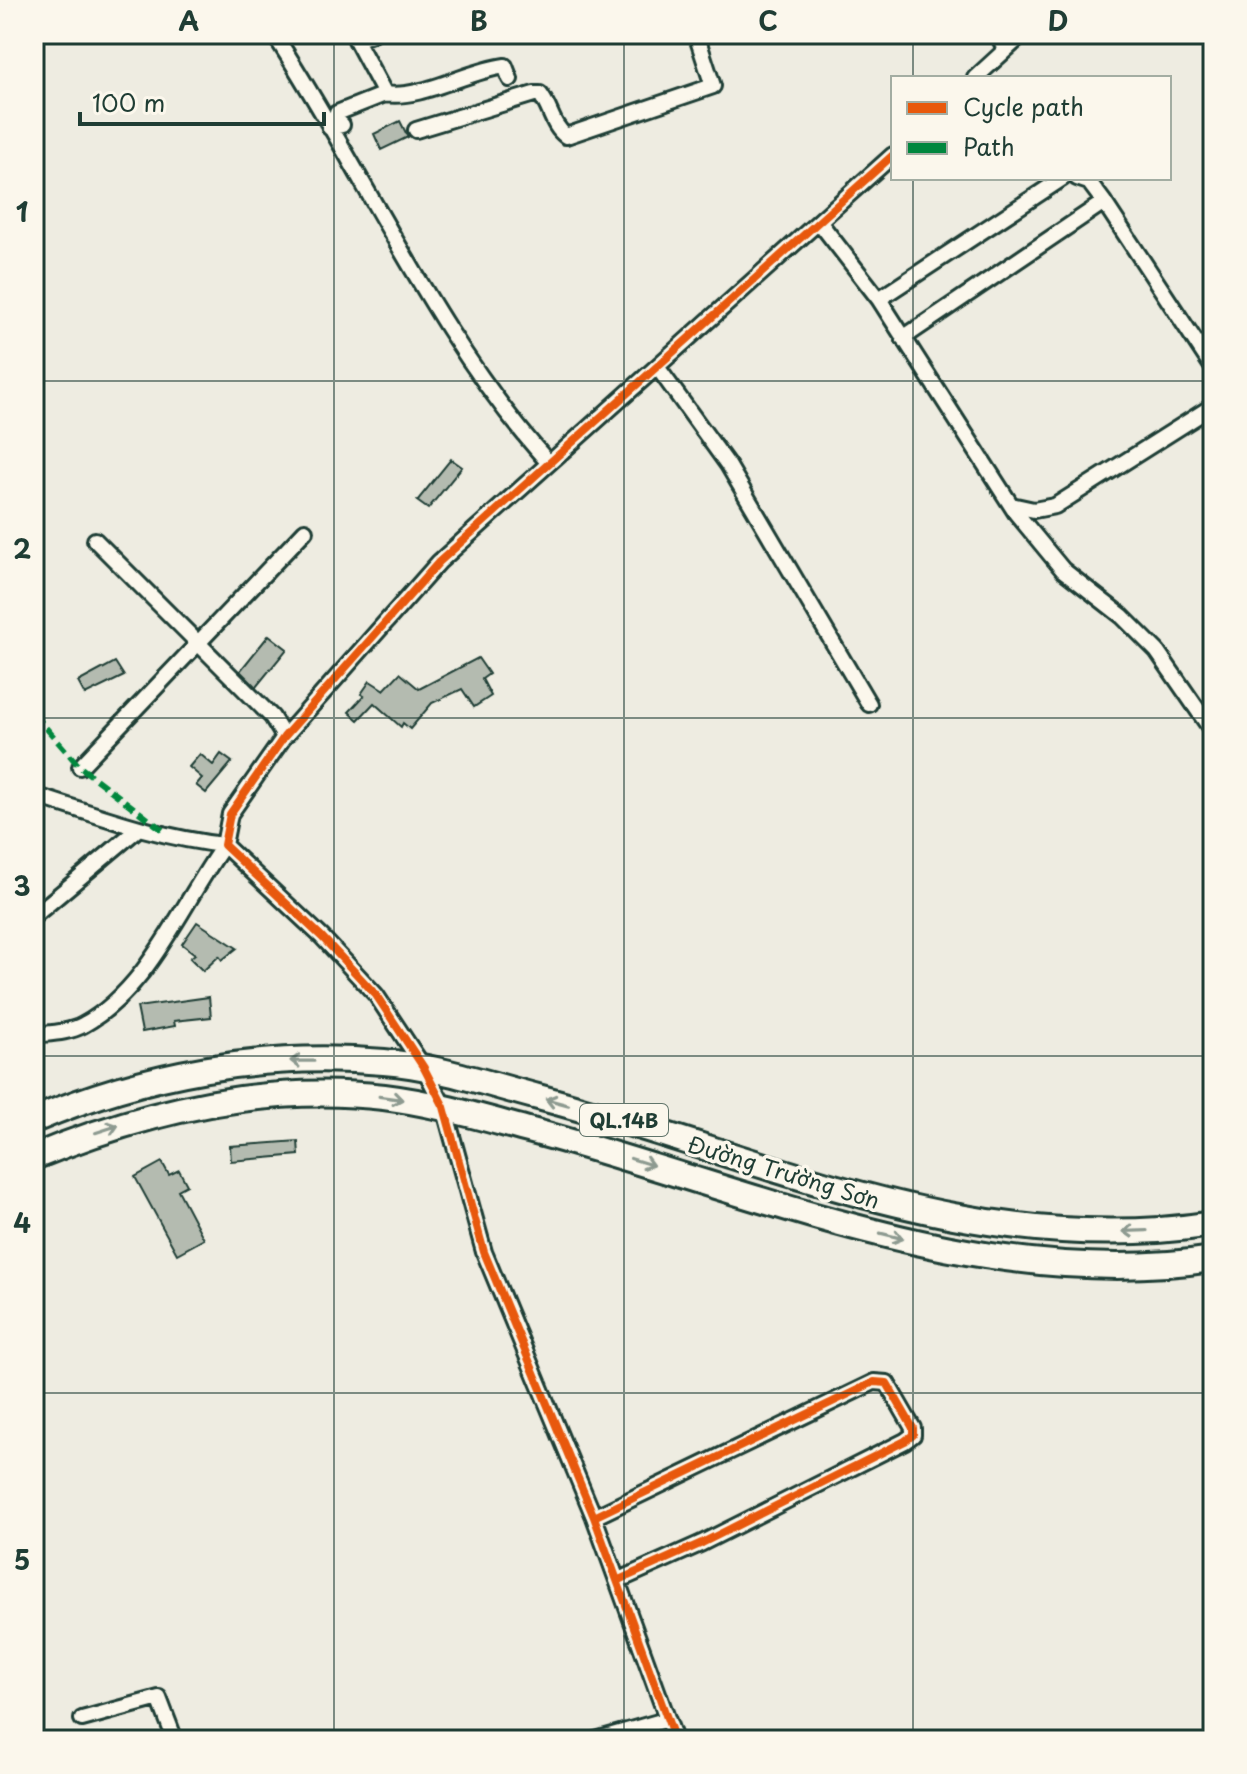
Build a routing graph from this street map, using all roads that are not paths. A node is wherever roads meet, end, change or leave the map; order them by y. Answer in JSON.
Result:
{"nodes":[{"id":1,"x":274,"y":34,"type":"edge"},
{"id":2,"x":372,"y":34,"type":"edge"},
{"id":3,"x":696,"y":34,"type":"edge"},
{"id":4,"x":998,"y":34,"type":"edge"},
{"id":5,"x":1023,"y":34,"type":"edge"},
{"id":6,"x":1005,"y":50,"type":"junction"},
{"id":7,"x":977,"y":76,"type":"edge"},
{"id":8,"x":510,"y":79,"type":"dead end"},
{"id":9,"x":385,"y":94,"type":"junction"},
{"id":10,"x":330,"y":128,"type":"junction"},
{"id":11,"x":416,"y":130,"type":"dead end"},
{"id":12,"x":891,"y":157,"type":"edge"},
{"id":13,"x":1060,"y":180,"type":"edge"},
{"id":14,"x":1083,"y":180,"type":"edge"},
{"id":15,"x":1104,"y":202,"type":"junction"},
{"id":16,"x":820,"y":223,"type":"junction"},
{"id":17,"x":879,"y":299,"type":"junction"},
{"id":18,"x":903,"y":338,"type":"junction"},
{"id":19,"x":658,"y":368,"type":"junction"},
{"id":20,"x":1213,"y":368,"type":"edge"},
{"id":21,"x":1213,"y":406,"type":"edge"},
{"id":22,"x":548,"y":462,"type":"junction"},
{"id":23,"x":1011,"y":505,"type":"junction"},
{"id":24,"x":305,"y":531,"type":"dead end"},
{"id":25,"x":95,"y":540,"type":"dead end"},
{"id":26,"x":197,"y":645,"type":"junction"},
{"id":27,"x":869,"y":704,"type":"dead end"},
{"id":28,"x":1213,"y":732,"type":"edge"},
{"id":29,"x":284,"y":737,"type":"junction"},
{"id":30,"x":80,"y":767,"type":"dead end"},
{"id":31,"x":34,"y":795,"type":"edge"},
{"id":32,"x":139,"y":828,"type":"junction"},
{"id":33,"x":224,"y":845,"type":"junction"},
{"id":34,"x":34,"y":916,"type":"edge"},
{"id":35,"x":34,"y":1035,"type":"edge"},
{"id":36,"x":424,"y":1068,"type":"junction"},
{"id":37,"x":444,"y":1107,"type":"junction"},
{"id":38,"x":34,"y":1120,"type":"edge"},
{"id":39,"x":34,"y":1157,"type":"edge"},
{"id":40,"x":1213,"y":1224,"type":"edge"},
{"id":41,"x":1213,"y":1259,"type":"edge"},
{"id":42,"x":594,"y":1517,"type":"junction"},
{"id":43,"x":619,"y":1580,"type":"junction"},
{"id":44,"x":82,"y":1719,"type":"dead end"},
{"id":45,"x":665,"y":1720,"type":"junction"},
{"id":46,"x":175,"y":1740,"type":"edge"},
{"id":47,"x":595,"y":1740,"type":"edge"},
{"id":48,"x":675,"y":1740,"type":"edge"}],
"edges":[{"from":1,"to":10,"type":"street"},
{"from":2,"to":9,"type":"street"},
{"from":3,"to":11,"type":"street"},
{"from":4,"to":6,"type":"street"},
{"from":5,"to":6,"type":"street"},
{"from":6,"to":7,"type":"street"},
{"from":8,"to":9,"type":"street"},
{"from":9,"to":10,"type":"street"},
{"from":10,"to":22,"type":"street"},
{"from":12,"to":16,"type":"street"},
{"from":13,"to":17,"type":"street"},
{"from":14,"to":15,"type":"street"},
{"from":15,"to":18,"type":"street"},
{"from":15,"to":20,"type":"street"},
{"from":16,"to":17,"type":"street"},
{"from":16,"to":19,"type":"street"},
{"from":17,"to":18,"type":"street"},
{"from":18,"to":23,"type":"street"},
{"from":19,"to":22,"type":"street"},
{"from":19,"to":27,"type":"street"},
{"from":21,"to":23,"type":"street"},
{"from":22,"to":29,"type":"street"},
{"from":23,"to":28,"type":"street"},
{"from":24,"to":26,"type":"street"},
{"from":25,"to":26,"type":"street"},
{"from":26,"to":29,"type":"street"},
{"from":26,"to":30,"type":"street"},
{"from":29,"to":33,"type":"street"},
{"from":31,"to":32,"type":"street"},
{"from":32,"to":33,"type":"street"},
{"from":32,"to":34,"type":"street"},
{"from":33,"to":35,"type":"street"},
{"from":33,"to":36,"type":"street"},
{"from":36,"to":37,"type":"street"},
{"from":36,"to":38,"type":"highway","name":"Đường Trường Sơn","number":"QL.14B","one_way":true},
{"from":40,"to":36,"type":"highway","name":"Đường Trường Sơn","number":"QL.14B","one_way":true},
{"from":39,"to":37,"type":"highway","name":"Đường Trường Sơn","number":"QL.14B","one_way":true},
{"from":37,"to":41,"type":"highway","name":"Đường Trường Sơn","number":"QL.14B","one_way":true},
{"from":37,"to":42,"type":"street"},
{"from":42,"to":43,"type":"street"},
{"from":42,"to":43,"type":"street"},
{"from":43,"to":45,"type":"street"},
{"from":44,"to":46,"type":"street"},
{"from":45,"to":47,"type":"street"},
{"from":45,"to":48,"type":"street"}]}
